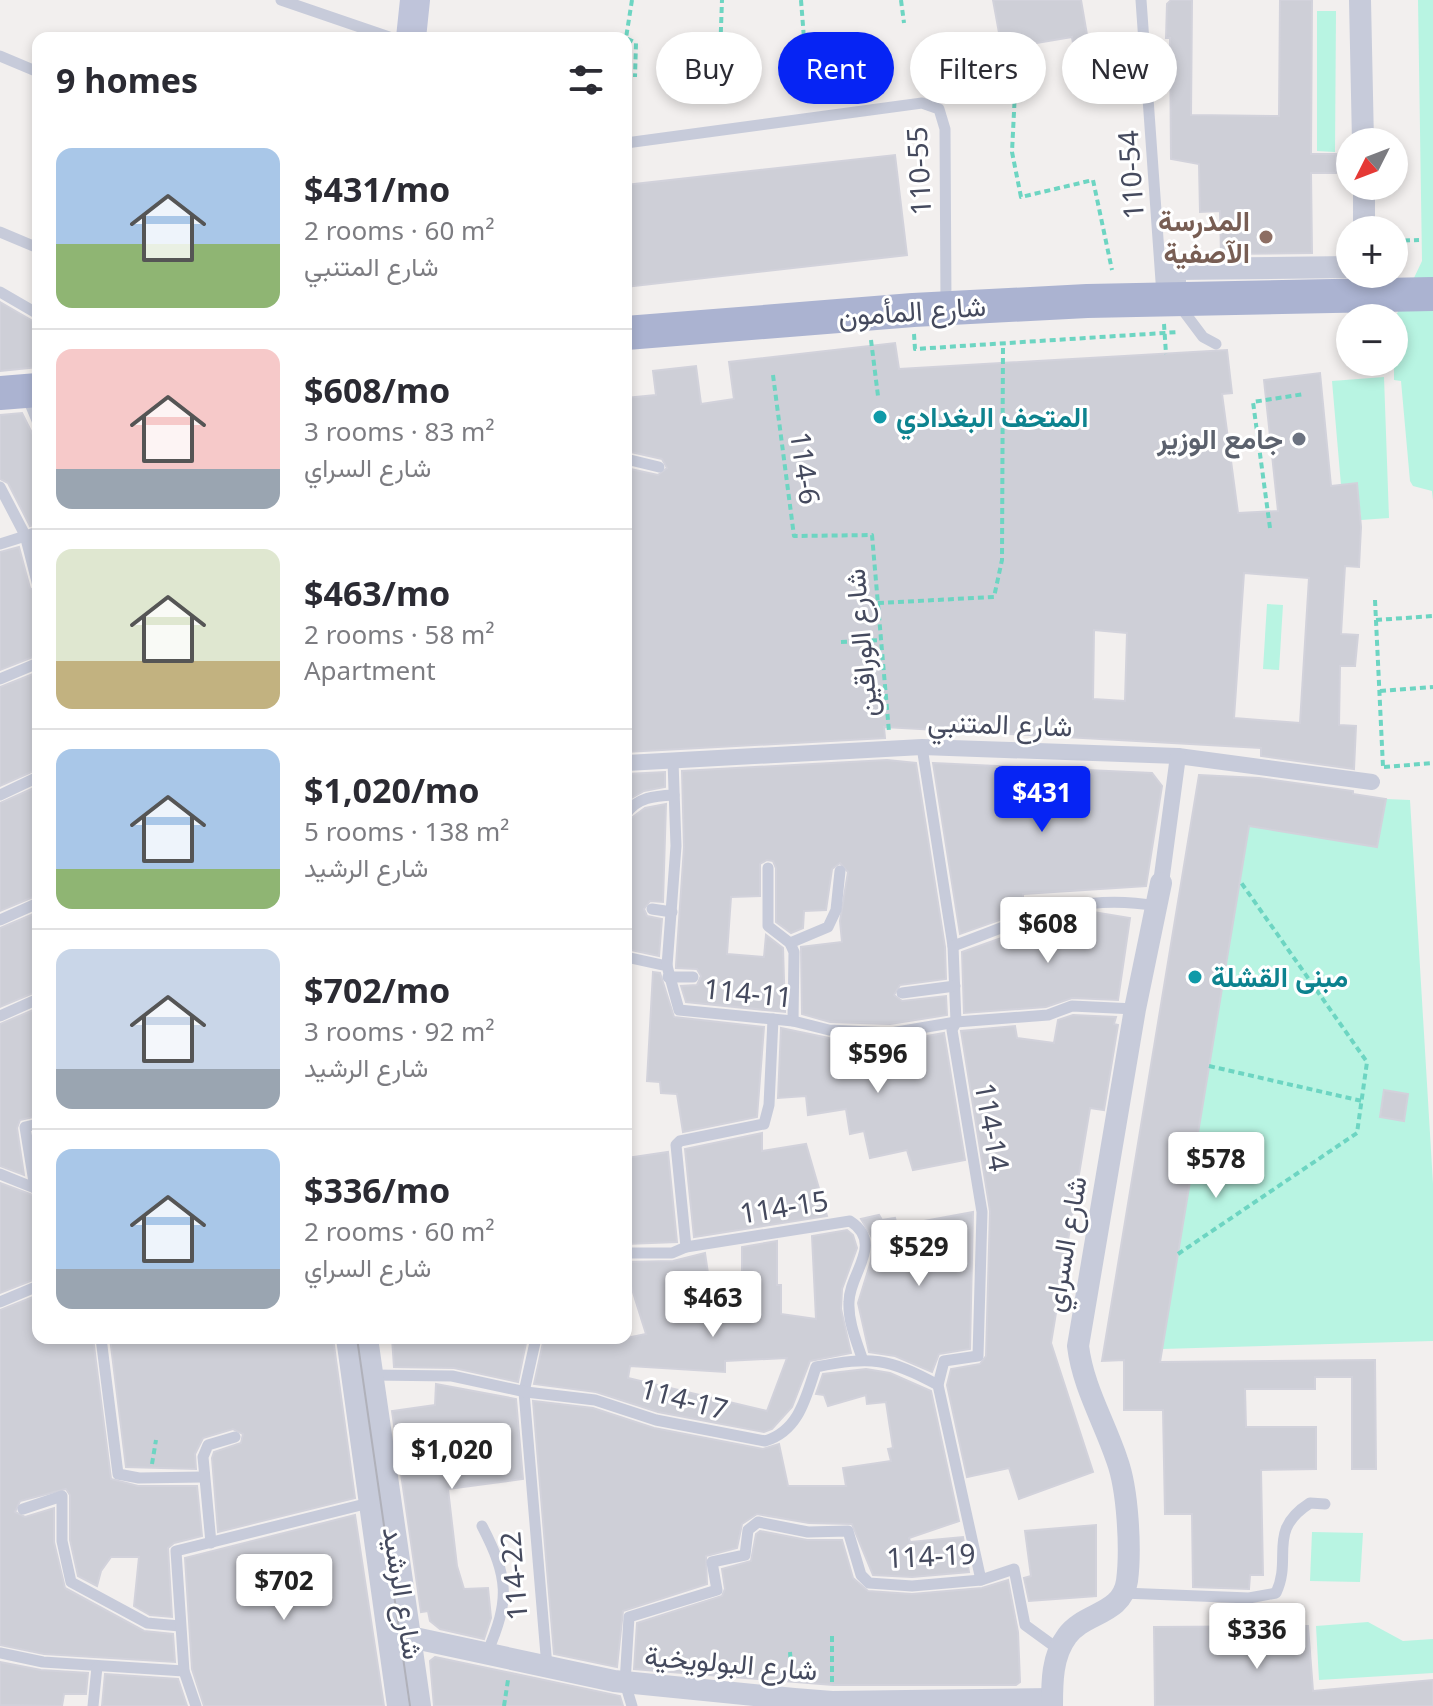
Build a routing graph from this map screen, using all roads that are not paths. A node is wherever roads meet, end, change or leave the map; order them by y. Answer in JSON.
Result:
{"nodes":[{"id":1,"x":281,"y":0,"type":"edge"},
{"id":2,"x":415,"y":0,"type":"edge"},
{"id":3,"x":1141,"y":0,"type":"edge"},
{"id":4,"x":1360,"y":0,"type":"edge"},
{"id":5,"x":374,"y":32,"type":"edge"},
{"id":6,"x":412,"y":32,"type":"edge"},
{"id":7,"x":0,"y":56,"type":"edge"},
{"id":8,"x":32,"y":69,"type":"edge"},
{"id":9,"x":1363,"y":128,"type":"edge"},
{"id":10,"x":632,"y":142,"type":"edge"},
{"id":11,"x":0,"y":232,"type":"edge"},
{"id":12,"x":32,"y":245,"type":"edge"},
{"id":13,"x":1336,"y":267,"type":"edge"},
{"id":14,"x":0,"y":292,"type":"edge"},
{"id":15,"x":1433,"y":294,"type":"edge"},
{"id":16,"x":1179,"y":297,"type":"junction"},
{"id":17,"x":929,"y":309,"type":"junction"},
{"id":18,"x":32,"y":311,"type":"edge"},
{"id":19,"x":632,"y":333,"type":"edge"},
{"id":20,"x":1216,"y":344,"type":"dead end"},
{"id":21,"x":21,"y":391,"type":"edge"},
{"id":22,"x":32,"y":412,"type":"edge"},
{"id":23,"x":632,"y":460,"type":"edge"},
{"id":24,"x":659,"y":467,"type":"dead end"},
{"id":25,"x":0,"y":487,"type":"edge"},
{"id":26,"x":32,"y":533,"type":"edge"},
{"id":27,"x":25,"y":535,"type":"junction"},
{"id":28,"x":0,"y":544,"type":"edge"},
{"id":29,"x":32,"y":562,"type":"edge"},
{"id":30,"x":32,"y":666,"type":"edge"},
{"id":31,"x":0,"y":679,"type":"edge"},
{"id":32,"x":922,"y":747,"type":"junction"},
{"id":33,"x":1178,"y":756,"type":"junction"},
{"id":34,"x":673,"y":761,"type":"junction"},
{"id":35,"x":632,"y":763,"type":"edge"},
{"id":36,"x":32,"y":780,"type":"edge"},
{"id":37,"x":1372,"y":782,"type":"dead end"},
{"id":38,"x":0,"y":795,"type":"edge"},
{"id":39,"x":674,"y":795,"type":"junction"},
{"id":40,"x":632,"y":807,"type":"edge"},
{"id":41,"x":768,"y":868,"type":"dead end"},
{"id":42,"x":840,"y":871,"type":"dead end"},
{"id":43,"x":1161,"y":883,"type":"joint"},
{"id":44,"x":32,"y":906,"type":"edge"},
{"id":45,"x":1157,"y":906,"type":"junction"},
{"id":46,"x":652,"y":909,"type":"dead end"},
{"id":47,"x":672,"y":912,"type":"junction"},
{"id":48,"x":0,"y":920,"type":"edge"},
{"id":49,"x":790,"y":943,"type":"junction"},
{"id":50,"x":953,"y":946,"type":"junction"},
{"id":51,"x":632,"y":959,"type":"edge"},
{"id":52,"x":668,"y":971,"type":"junction"},
{"id":53,"x":693,"y":977,"type":"dead end"},
{"id":54,"x":955,"y":986,"type":"junction"},
{"id":55,"x":902,"y":993,"type":"dead end"},
{"id":56,"x":32,"y":1002,"type":"edge"},
{"id":57,"x":1135,"y":1009,"type":"junction"},
{"id":58,"x":0,"y":1016,"type":"edge"},
{"id":59,"x":773,"y":1019,"type":"junction"},
{"id":60,"x":793,"y":1021,"type":"junction"},
{"id":61,"x":956,"y":1022,"type":"junction"},
{"id":62,"x":32,"y":1125,"type":"edge"},
{"id":63,"x":32,"y":1166,"type":"edge"},
{"id":64,"x":0,"y":1174,"type":"edge"},
{"id":65,"x":32,"y":1186,"type":"edge"},
{"id":66,"x":686,"y":1247,"type":"junction"},
{"id":67,"x":632,"y":1253,"type":"edge"},
{"id":68,"x":32,"y":1289,"type":"edge"},
{"id":69,"x":0,"y":1302,"type":"edge"},
{"id":70,"x":102,"y":1344,"type":"edge"},
{"id":71,"x":348,"y":1344,"type":"edge"},
{"id":72,"x":368,"y":1344,"type":"edge"},
{"id":73,"x":535,"y":1344,"type":"edge"},
{"id":74,"x":862,"y":1358,"type":"junction"},
{"id":75,"x":371,"y":1375,"type":"junction"},
{"id":76,"x":938,"y":1385,"type":"junction"},
{"id":77,"x":524,"y":1392,"type":"junction"},
{"id":78,"x":235,"y":1437,"type":"dead end"},
{"id":79,"x":203,"y":1477,"type":"junction"},
{"id":80,"x":369,"y":1503,"type":"junction"},
{"id":81,"x":1325,"y":1504,"type":"dead end"},
{"id":82,"x":23,"y":1509,"type":"dead end"},
{"id":83,"x":482,"y":1526,"type":"dead end"},
{"id":84,"x":211,"y":1543,"type":"junction"},
{"id":85,"x":981,"y":1580,"type":"junction"},
{"id":86,"x":1123,"y":1593,"type":"junction"},
{"id":87,"x":180,"y":1626,"type":"junction"},
{"id":88,"x":410,"y":1637,"type":"junction"},
{"id":89,"x":1058,"y":1649,"type":"junction"},
{"id":90,"x":0,"y":1653,"type":"edge"},
{"id":91,"x":487,"y":1653,"type":"junction"},
{"id":92,"x":97,"y":1667,"type":"junction"},
{"id":93,"x":547,"y":1667,"type":"junction"},
{"id":94,"x":184,"y":1671,"type":"junction"},
{"id":95,"x":625,"y":1683,"type":"junction"},
{"id":96,"x":1052,"y":1702,"type":"edge"},
{"id":97,"x":835,"y":1703,"type":"edge"},
{"id":98,"x":93,"y":1706,"type":"edge"},
{"id":99,"x":196,"y":1706,"type":"edge"},
{"id":100,"x":398,"y":1706,"type":"edge"},
{"id":101,"x":420,"y":1706,"type":"edge"},
{"id":102,"x":632,"y":1706,"type":"edge"}],
"edges":[{"from":1,"to":5,"type":"lane"},
{"from":2,"to":6,"type":"main road"},
{"from":3,"to":16,"type":"lane","name":"110-54"},
{"from":4,"to":9,"type":"street"},
{"from":7,"to":8,"type":"lane"},
{"from":10,"to":17,"type":"lane","name":"110-55"},
{"from":11,"to":12,"type":"lane"},
{"from":13,"to":16,"type":"street"},
{"from":14,"to":18,"type":"lane"},
{"from":15,"to":16,"type":"main road","name":"شارع المأمون"},
{"from":16,"to":17,"type":"main road","name":"شارع المأمون"},
{"from":16,"to":20,"type":"lane"},
{"from":17,"to":19,"type":"main road","name":"شارع المأمون"},
{"from":21,"to":22,"type":"lane"},
{"from":23,"to":24,"type":"lane"},
{"from":25,"to":27,"type":"lane"},
{"from":26,"to":27,"type":"lane"},
{"from":27,"to":28,"type":"lane"},
{"from":27,"to":29,"type":"lane"},
{"from":30,"to":31,"type":"lane"},
{"from":32,"to":33,"type":"street","name":"شارع المتنبي"},
{"from":32,"to":34,"type":"street","name":"شارع المتنبي"},
{"from":32,"to":50,"type":"lane","name":"114-14"},
{"from":33,"to":37,"type":"street","name":"شارع المتنبي"},
{"from":33,"to":43,"type":"street","name":"شارع السراي"},
{"from":34,"to":35,"type":"street","name":"شارع المتنبي"},
{"from":34,"to":39,"type":"lane"},
{"from":36,"to":38,"type":"lane"},
{"from":39,"to":40,"type":"lane"},
{"from":39,"to":47,"type":"lane"},
{"from":41,"to":49,"type":"lane"},
{"from":42,"to":49,"type":"lane"},
{"from":43,"to":45,"type":"street","name":"شارع السراي"},
{"from":44,"to":48,"type":"lane"},
{"from":45,"to":50,"type":"lane"},
{"from":45,"to":57,"type":"street","name":"شارع السراي"},
{"from":46,"to":47,"type":"lane"},
{"from":47,"to":52,"type":"lane"},
{"from":49,"to":60,"type":"lane"},
{"from":50,"to":54,"type":"lane","name":"114-14"},
{"from":51,"to":52,"type":"lane","name":"114-11"},
{"from":52,"to":53,"type":"lane"},
{"from":52,"to":59,"type":"lane","name":"114-11"},
{"from":54,"to":55,"type":"lane"},
{"from":54,"to":61,"type":"lane","name":"114-14"},
{"from":56,"to":58,"type":"lane"},
{"from":57,"to":61,"type":"lane","name":"114-11"},
{"from":57,"to":86,"type":"street","name":"شارع السراي"},
{"from":59,"to":60,"type":"lane","name":"114-11"},
{"from":59,"to":66,"type":"lane"},
{"from":60,"to":61,"type":"lane","name":"114-11"},
{"from":61,"to":76,"type":"lane","name":"114-14"},
{"from":62,"to":63,"type":"lane"},
{"from":64,"to":65,"type":"lane"},
{"from":66,"to":67,"type":"lane","name":"114-15"},
{"from":66,"to":74,"type":"lane","name":"114-15"},
{"from":68,"to":69,"type":"lane"},
{"from":70,"to":79,"type":"lane"},
{"from":71,"to":80,"type":"street","name":"شارع الرشيد"},
{"from":72,"to":75,"type":"street","name":"شارع الرشيد"},
{"from":73,"to":77,"type":"lane","name":"114-22"},
{"from":74,"to":76,"type":"lane","name":"114-17"},
{"from":74,"to":77,"type":"lane","name":"114-17"},
{"from":75,"to":77,"type":"lane","name":"114-17"},
{"from":75,"to":88,"type":"street","name":"شارع الرشيد"},
{"from":76,"to":85,"type":"lane"},
{"from":77,"to":93,"type":"lane","name":"114-22"},
{"from":78,"to":79,"type":"lane"},
{"from":79,"to":84,"type":"lane"},
{"from":80,"to":84,"type":"lane"},
{"from":80,"to":100,"type":"street","name":"شارع الرشيد"},
{"from":81,"to":86,"type":"lane"},
{"from":82,"to":87,"type":"lane"},
{"from":83,"to":91,"type":"lane"},
{"from":84,"to":87,"type":"lane"},
{"from":85,"to":89,"type":"lane","name":"114-19"},
{"from":85,"to":95,"type":"lane","name":"114-19"},
{"from":86,"to":89,"type":"street"},
{"from":87,"to":94,"type":"lane"},
{"from":88,"to":91,"type":"street","name":"شارع البولويخية"},
{"from":88,"to":101,"type":"street","name":"شارع الرشيد"},
{"from":89,"to":96,"type":"street"},
{"from":90,"to":92,"type":"lane"},
{"from":91,"to":93,"type":"street","name":"شارع البولويخية"},
{"from":92,"to":94,"type":"lane"},
{"from":92,"to":98,"type":"lane"},
{"from":93,"to":95,"type":"street","name":"شارع البولويخية"},
{"from":94,"to":99,"type":"lane"},
{"from":95,"to":97,"type":"street","name":"شارع البولويخية"},
{"from":95,"to":102,"type":"lane"},
{"from":96,"to":97,"type":"street","name":"شارع البولويخية"}]}
